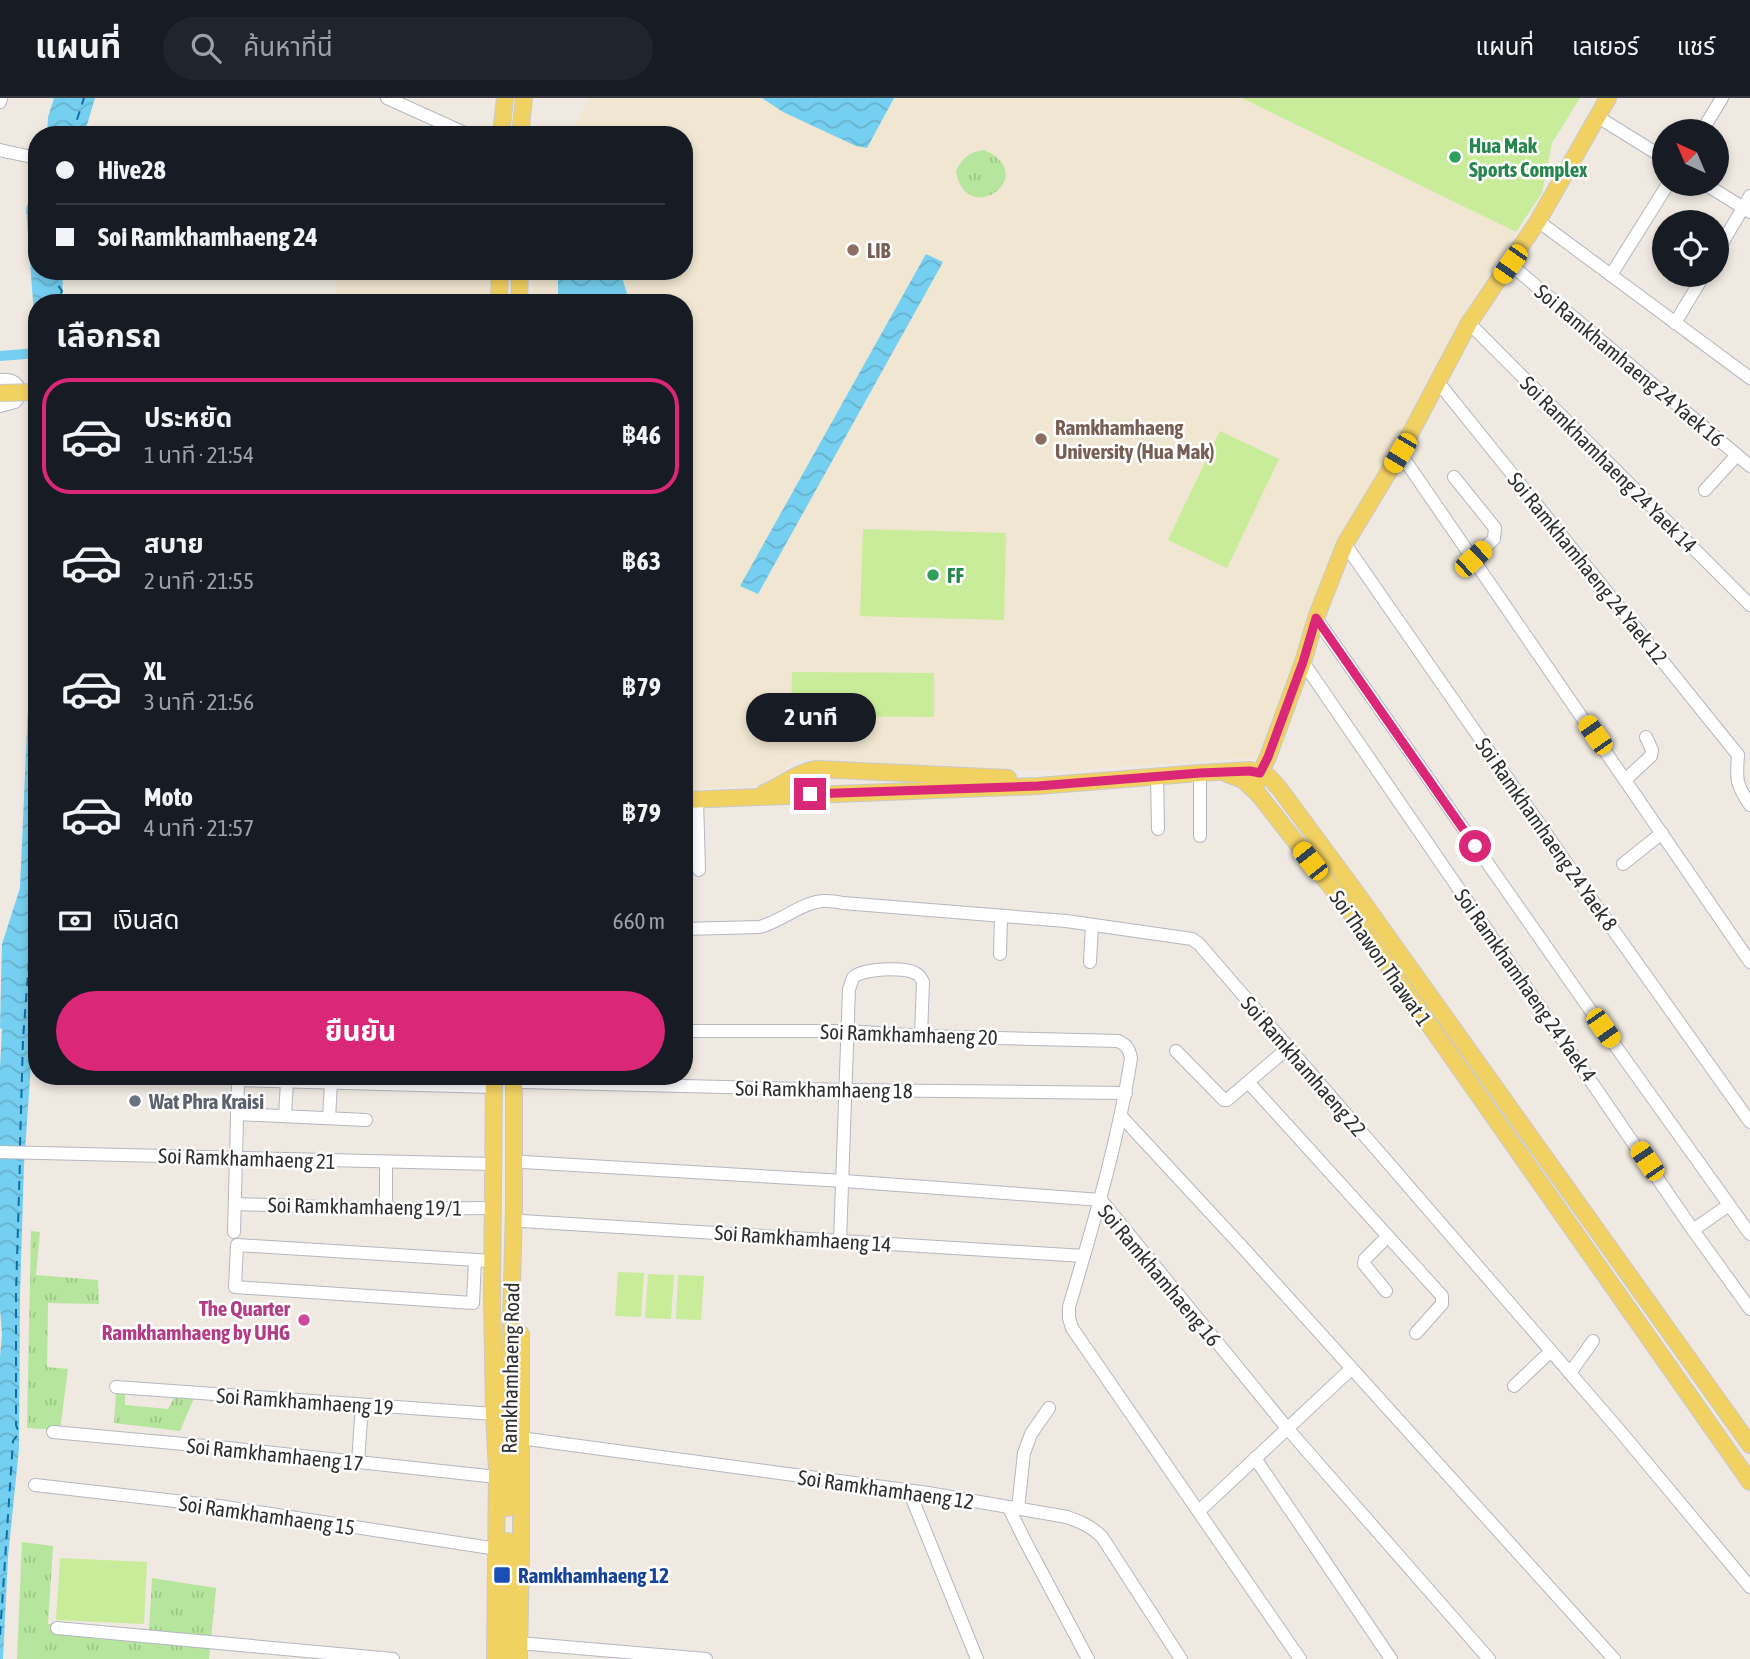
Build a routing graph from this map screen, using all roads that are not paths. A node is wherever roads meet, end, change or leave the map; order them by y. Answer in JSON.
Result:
{"nodes":[{"id":1,"x":387,"y":98,"type":"edge"},
{"id":2,"x":505,"y":98,"type":"edge"},
{"id":3,"x":513,"y":98,"type":"edge"},
{"id":4,"x":524,"y":98,"type":"edge"},
{"id":5,"x":530,"y":98,"type":"edge"},
{"id":6,"x":1608,"y":98,"type":"edge"},
{"id":7,"x":1722,"y":98,"type":"edge"},
{"id":8,"x":1598,"y":117,"type":"junction"},
{"id":9,"x":1709,"y":119,"type":"edge"},
{"id":10,"x":448,"y":126,"type":"edge"},
{"id":11,"x":502,"y":126,"type":"edge"},
{"id":12,"x":511,"y":126,"type":"edge"},
{"id":13,"x":521,"y":126,"type":"edge"},
{"id":14,"x":528,"y":126,"type":"edge"},
{"id":15,"x":0,"y":150,"type":"edge"},
{"id":16,"x":1652,"y":151,"type":"edge"},
{"id":17,"x":28,"y":157,"type":"edge"},
{"id":18,"x":1660,"y":196,"type":"edge"},
{"id":19,"x":1724,"y":196,"type":"edge"},
{"id":20,"x":1750,"y":196,"type":"edge"},
{"id":21,"x":1746,"y":210,"type":"edge"},
{"id":22,"x":1538,"y":220,"type":"junction"},
{"id":23,"x":1729,"y":235,"type":"edge"},
{"id":24,"x":1510,"y":264,"type":"junction"},
{"id":25,"x":1611,"y":275,"type":"junction"},
{"id":26,"x":1696,"y":287,"type":"edge"},
{"id":27,"x":1469,"y":323,"type":"junction"},
{"id":28,"x":1675,"y":323,"type":"junction"},
{"id":29,"x":1750,"y":361,"type":"edge"},
{"id":30,"x":1746,"y":375,"type":"edge"},
{"id":31,"x":0,"y":380,"type":"edge"},
{"id":32,"x":1438,"y":382,"type":"junction"},
{"id":33,"x":28,"y":392,"type":"edge"},
{"id":34,"x":0,"y":393,"type":"edge"},
{"id":35,"x":0,"y":406,"type":"edge"},
{"id":36,"x":1400,"y":453,"type":"junction"},
{"id":37,"x":1737,"y":456,"type":"junction"},
{"id":38,"x":1750,"y":466,"type":"edge"},
{"id":39,"x":1454,"y":477,"type":"dead end"},
{"id":40,"x":1705,"y":490,"type":"dead end"},
{"id":41,"x":1345,"y":544,"type":"junction"},
{"id":42,"x":1473,"y":559,"type":"junction"},
{"id":43,"x":1750,"y":605,"type":"edge"},
{"id":44,"x":1316,"y":618,"type":"junction"},
{"id":45,"x":1303,"y":662,"type":"junction"},
{"id":46,"x":1646,"y":737,"type":"dead end"},
{"id":47,"x":1744,"y":756,"type":"edge"},
{"id":48,"x":1268,"y":757,"type":"junction"},
{"id":49,"x":841,"y":771,"type":"junction"},
{"id":50,"x":1221,"y":772,"type":"junction"},
{"id":51,"x":1200,"y":773,"type":"junction"},
{"id":52,"x":1260,"y":773,"type":"junction"},
{"id":53,"x":1157,"y":776,"type":"junction"},
{"id":54,"x":1625,"y":780,"type":"junction"},
{"id":55,"x":1084,"y":783,"type":"junction"},
{"id":56,"x":1279,"y":788,"type":"junction"},
{"id":57,"x":903,"y":791,"type":"junction"},
{"id":58,"x":1259,"y":795,"type":"junction"},
{"id":59,"x":756,"y":796,"type":"junction"},
{"id":60,"x":693,"y":799,"type":"edge"},
{"id":61,"x":1750,"y":805,"type":"edge"},
{"id":62,"x":693,"y":817,"type":"edge"},
{"id":63,"x":1158,"y":830,"type":"dead end"},
{"id":64,"x":1662,"y":834,"type":"junction"},
{"id":65,"x":1200,"y":836,"type":"dead end"},
{"id":66,"x":1623,"y":864,"type":"dead end"},
{"id":67,"x":699,"y":870,"type":"dead end"},
{"id":68,"x":1359,"y":895,"type":"junction"},
{"id":69,"x":1345,"y":905,"type":"junction"},
{"id":70,"x":1001,"y":916,"type":"junction"},
{"id":71,"x":1092,"y":925,"type":"junction"},
{"id":72,"x":693,"y":929,"type":"edge"},
{"id":73,"x":1000,"y":954,"type":"dead end"},
{"id":74,"x":1090,"y":962,"type":"dead end"},
{"id":75,"x":1750,"y":962,"type":"edge"},
{"id":76,"x":693,"y":1031,"type":"edge"},
{"id":77,"x":848,"y":1031,"type":"junction"},
{"id":78,"x":921,"y":1035,"type":"junction"},
{"id":79,"x":1288,"y":1048,"type":"junction"},
{"id":80,"x":1177,"y":1051,"type":"dead end"},
{"id":81,"x":1249,"y":1083,"type":"junction"},
{"id":82,"x":693,"y":1084,"type":"edge"},
{"id":83,"x":238,"y":1085,"type":"edge"},
{"id":84,"x":287,"y":1085,"type":"edge"},
{"id":85,"x":331,"y":1085,"type":"edge"},
{"id":86,"x":497,"y":1085,"type":"edge"},
{"id":87,"x":497,"y":1085,"type":"edge"},
{"id":88,"x":520,"y":1085,"type":"edge"},
{"id":89,"x":520,"y":1085,"type":"edge"},
{"id":90,"x":846,"y":1090,"type":"junction"},
{"id":91,"x":1126,"y":1093,"type":"junction"},
{"id":92,"x":237,"y":1114,"type":"junction"},
{"id":93,"x":285,"y":1116,"type":"junction"},
{"id":94,"x":1121,"y":1116,"type":"junction"},
{"id":95,"x":329,"y":1118,"type":"junction"},
{"id":96,"x":366,"y":1120,"type":"dead end"},
{"id":97,"x":1750,"y":1122,"type":"edge"},
{"id":98,"x":0,"y":1152,"type":"edge"},
{"id":99,"x":237,"y":1157,"type":"junction"},
{"id":100,"x":386,"y":1162,"type":"junction"},
{"id":101,"x":523,"y":1162,"type":"junction"},
{"id":102,"x":494,"y":1164,"type":"junction"},
{"id":103,"x":844,"y":1181,"type":"junction"},
{"id":104,"x":1101,"y":1200,"type":"junction"},
{"id":105,"x":236,"y":1204,"type":"junction"},
{"id":106,"x":1729,"y":1205,"type":"junction"},
{"id":107,"x":493,"y":1208,"type":"junction"},
{"id":108,"x":386,"y":1209,"type":"junction"},
{"id":109,"x":522,"y":1221,"type":"junction"},
{"id":110,"x":1693,"y":1230,"type":"junction"},
{"id":111,"x":234,"y":1232,"type":"dead end"},
{"id":112,"x":1750,"y":1234,"type":"edge"},
{"id":113,"x":1387,"y":1237,"type":"junction"},
{"id":114,"x":840,"y":1241,"type":"junction"},
{"id":115,"x":1605,"y":1241,"type":"junction"},
{"id":116,"x":1589,"y":1252,"type":"junction"},
{"id":117,"x":1084,"y":1256,"type":"junction"},
{"id":118,"x":475,"y":1260,"type":"junction"},
{"id":119,"x":492,"y":1261,"type":"junction"},
{"id":120,"x":1386,"y":1291,"type":"dead end"},
{"id":121,"x":1750,"y":1309,"type":"edge"},
{"id":122,"x":1416,"y":1333,"type":"dead end"},
{"id":123,"x":1593,"y":1341,"type":"dead end"},
{"id":124,"x":1551,"y":1351,"type":"junction"},
{"id":125,"x":1351,"y":1369,"type":"junction"},
{"id":126,"x":1570,"y":1373,"type":"junction"},
{"id":127,"x":1514,"y":1386,"type":"dead end"},
{"id":128,"x":116,"y":1387,"type":"dead end"},
{"id":129,"x":362,"y":1405,"type":"junction"},
{"id":130,"x":1049,"y":1408,"type":"dead end"},
{"id":131,"x":494,"y":1414,"type":"junction"},
{"id":132,"x":1287,"y":1429,"type":"junction"},
{"id":133,"x":53,"y":1432,"type":"dead end"},
{"id":134,"x":520,"y":1438,"type":"junction"},
{"id":135,"x":1750,"y":1445,"type":"edge"},
{"id":136,"x":1255,"y":1458,"type":"junction"},
{"id":137,"x":358,"y":1462,"type":"junction"},
{"id":138,"x":497,"y":1474,"type":"junction"},
{"id":139,"x":1750,"y":1482,"type":"edge"},
{"id":140,"x":35,"y":1485,"type":"dead end"},
{"id":141,"x":908,"y":1491,"type":"junction"},
{"id":142,"x":1014,"y":1508,"type":"junction"},
{"id":143,"x":1199,"y":1510,"type":"junction"},
{"id":144,"x":497,"y":1549,"type":"junction"},
{"id":145,"x":1750,"y":1587,"type":"edge"},
{"id":146,"x":57,"y":1628,"type":"dead end"},
{"id":147,"x":519,"y":1651,"type":"edge"},
{"id":148,"x":393,"y":1659,"type":"edge"},
{"id":149,"x":495,"y":1659,"type":"edge"},
{"id":150,"x":508,"y":1659,"type":"edge"},
{"id":151,"x":706,"y":1659,"type":"edge"},
{"id":152,"x":977,"y":1659,"type":"edge"},
{"id":153,"x":1088,"y":1659,"type":"edge"},
{"id":154,"x":1181,"y":1659,"type":"edge"},
{"id":155,"x":1300,"y":1659,"type":"edge"},
{"id":156,"x":1391,"y":1659,"type":"edge"},
{"id":157,"x":1489,"y":1659,"type":"edge"},
{"id":158,"x":1614,"y":1659,"type":"edge"}],
"edges":[{"from":1,"to":10,"type":"street"},
{"from":2,"to":11,"type":"main road"},
{"from":3,"to":12,"type":"main road"},
{"from":4,"to":13,"type":"main road"},
{"from":5,"to":14,"type":"main road"},
{"from":6,"to":8,"type":"main road"},
{"from":7,"to":9,"type":"street"},
{"from":8,"to":16,"type":"street"},
{"from":8,"to":22,"type":"main road"},
{"from":15,"to":17,"type":"street"},
{"from":18,"to":25,"type":"street"},
{"from":19,"to":21,"type":"street"},
{"from":20,"to":21,"type":"street"},
{"from":21,"to":23,"type":"street"},
{"from":22,"to":24,"type":"main road"},
{"from":22,"to":25,"type":"street"},
{"from":24,"to":27,"type":"main road"},
{"from":24,"to":37,"type":"street","name":"Soi Ramkhamhaeng 24 Yaek 16"},
{"from":25,"to":28,"type":"street"},
{"from":26,"to":28,"type":"street"},
{"from":27,"to":32,"type":"main road"},
{"from":27,"to":43,"type":"street","name":"Soi Ramkhamhaeng 24 Yaek 14"},
{"from":28,"to":30,"type":"street"},
{"from":29,"to":30,"type":"street"},
{"from":31,"to":35,"type":"street"},
{"from":32,"to":36,"type":"main road"},
{"from":32,"to":47,"type":"street","name":"Soi Ramkhamhaeng 24 Yaek 12"},
{"from":33,"to":34,"type":"main road","bridge":true},
{"from":36,"to":41,"type":"main road"},
{"from":36,"to":42,"type":"street"},
{"from":37,"to":38,"type":"street","name":"Soi Ramkhamhaeng 24 Yaek 16"},
{"from":37,"to":40,"type":"street"},
{"from":39,"to":42,"type":"street"},
{"from":41,"to":44,"type":"main road"},
{"from":41,"to":97,"type":"street","name":"Soi Ramkhamhaeng 24 Yaek 8"},
{"from":42,"to":54,"type":"street"},
{"from":44,"to":45,"type":"main road"},
{"from":44,"to":106,"type":"street"},
{"from":45,"to":48,"type":"main road"},
{"from":45,"to":110,"type":"street","name":"Soi Ramkhamhaeng 24 Yaek 4"},
{"from":46,"to":54,"type":"street"},
{"from":47,"to":61,"type":"street"},
{"from":48,"to":50,"type":"main road"},
{"from":48,"to":52,"type":"main road"},
{"from":48,"to":56,"type":"main road"},
{"from":49,"to":55,"type":"main road"},
{"from":49,"to":57,"type":"main road"},
{"from":49,"to":59,"type":"main road"},
{"from":50,"to":51,"type":"main road"},
{"from":50,"to":52,"type":"main road"},
{"from":50,"to":58,"type":"main road","name":"Soi Thawon Thawat 1"},
{"from":51,"to":53,"type":"main road"},
{"from":51,"to":65,"type":"street"},
{"from":52,"to":56,"type":"main road","name":"Soi Thawon Thawat 1"},
{"from":52,"to":58,"type":"main road"},
{"from":53,"to":55,"type":"main road"},
{"from":53,"to":63,"type":"street"},
{"from":54,"to":64,"type":"street"},
{"from":55,"to":57,"type":"main road"},
{"from":56,"to":68,"type":"main road","name":"Soi Thawon Thawat 1"},
{"from":57,"to":59,"type":"main road"},
{"from":58,"to":69,"type":"main road","name":"Soi Thawon Thawat 1"},
{"from":59,"to":60,"type":"main road"},
{"from":62,"to":67,"type":"street"},
{"from":64,"to":66,"type":"street"},
{"from":64,"to":75,"type":"street"},
{"from":68,"to":69,"type":"main road"},
{"from":68,"to":115,"type":"main road","name":"Soi Thawon Thawat 1"},
{"from":69,"to":116,"type":"main road","name":"Soi Thawon Thawat 1"},
{"from":70,"to":71,"type":"street","name":"Soi Ramkhamhaeng 22"},
{"from":70,"to":72,"type":"street","name":"Soi Ramkhamhaeng 22"},
{"from":70,"to":73,"type":"street"},
{"from":71,"to":74,"type":"street"},
{"from":71,"to":79,"type":"street","name":"Soi Ramkhamhaeng 22"},
{"from":76,"to":77,"type":"street","name":"Soi Ramkhamhaeng 20"},
{"from":77,"to":78,"type":"street","name":"Soi Ramkhamhaeng 20"},
{"from":77,"to":78,"type":"street"},
{"from":77,"to":90,"type":"street"},
{"from":78,"to":91,"type":"street","name":"Soi Ramkhamhaeng 20"},
{"from":79,"to":81,"type":"street"},
{"from":79,"to":124,"type":"street","name":"Soi Ramkhamhaeng 22"},
{"from":80,"to":81,"type":"street"},
{"from":81,"to":113,"type":"street"},
{"from":82,"to":90,"type":"street","name":"Soi Ramkhamhaeng 18"},
{"from":83,"to":92,"type":"street"},
{"from":84,"to":93,"type":"street"},
{"from":85,"to":95,"type":"street"},
{"from":86,"to":102,"type":"main road","name":"Ramkhamhaeng Road"},
{"from":87,"to":138,"type":"main road","name":"Ramkhamhaeng Road"},
{"from":88,"to":101,"type":"main road","name":"Ramkhamhaeng Road"},
{"from":89,"to":150,"type":"main road","name":"Ramkhamhaeng Road"},
{"from":90,"to":91,"type":"street","name":"Soi Ramkhamhaeng 18"},
{"from":90,"to":103,"type":"street"},
{"from":91,"to":94,"type":"street"},
{"from":92,"to":93,"type":"street"},
{"from":92,"to":99,"type":"street"},
{"from":93,"to":95,"type":"street"},
{"from":94,"to":104,"type":"street"},
{"from":94,"to":125,"type":"street"},
{"from":95,"to":96,"type":"street"},
{"from":98,"to":99,"type":"street","name":"Soi Ramkhamhaeng 21"},
{"from":99,"to":100,"type":"street","name":"Soi Ramkhamhaeng 21"},
{"from":99,"to":105,"type":"street"},
{"from":100,"to":102,"type":"street","name":"Soi Ramkhamhaeng 21"},
{"from":100,"to":108,"type":"street"},
{"from":101,"to":103,"type":"street","name":"Soi Ramkhamhaeng 16"},
{"from":101,"to":109,"type":"main road","name":"Ramkhamhaeng Road"},
{"from":102,"to":107,"type":"main road","name":"Ramkhamhaeng Road"},
{"from":103,"to":104,"type":"street","name":"Soi Ramkhamhaeng 16"},
{"from":103,"to":114,"type":"street"},
{"from":104,"to":117,"type":"street"},
{"from":104,"to":132,"type":"street","name":"Soi Ramkhamhaeng 16"},
{"from":105,"to":108,"type":"street","name":"Soi Ramkhamhaeng 19/1"},
{"from":105,"to":111,"type":"street"},
{"from":106,"to":110,"type":"street"},
{"from":106,"to":112,"type":"street"},
{"from":107,"to":108,"type":"street","name":"Soi Ramkhamhaeng 19/1"},
{"from":107,"to":119,"type":"main road","name":"Ramkhamhaeng Road"},
{"from":109,"to":114,"type":"street","name":"Soi Ramkhamhaeng 14"},
{"from":109,"to":134,"type":"main road","name":"Ramkhamhaeng Road"},
{"from":110,"to":121,"type":"street","name":"Soi Ramkhamhaeng 24 Yaek 4"},
{"from":113,"to":120,"type":"street"},
{"from":113,"to":122,"type":"street"},
{"from":114,"to":117,"type":"street","name":"Soi Ramkhamhaeng 14"},
{"from":115,"to":116,"type":"main road"},
{"from":115,"to":135,"type":"main road","name":"Soi Thawon Thawat 1"},
{"from":116,"to":139,"type":"main road","name":"Soi Thawon Thawat 1"},
{"from":117,"to":143,"type":"street"},
{"from":118,"to":118,"type":"street"},
{"from":118,"to":119,"type":"street"},
{"from":119,"to":131,"type":"main road","name":"Ramkhamhaeng Road"},
{"from":123,"to":126,"type":"street"},
{"from":124,"to":126,"type":"street","name":"Soi Ramkhamhaeng 22"},
{"from":124,"to":127,"type":"street"},
{"from":125,"to":132,"type":"street"},
{"from":125,"to":158,"type":"street"},
{"from":126,"to":145,"type":"street","name":"Soi Ramkhamhaeng 22"},
{"from":128,"to":129,"type":"street","name":"Soi Ramkhamhaeng 19"},
{"from":129,"to":131,"type":"street","name":"Soi Ramkhamhaeng 19"},
{"from":129,"to":137,"type":"street"},
{"from":130,"to":142,"type":"street"},
{"from":131,"to":138,"type":"main road","name":"Ramkhamhaeng Road"},
{"from":132,"to":136,"type":"street"},
{"from":132,"to":157,"type":"street","name":"Soi Ramkhamhaeng 16"},
{"from":133,"to":137,"type":"street","name":"Soi Ramkhamhaeng 17"},
{"from":134,"to":141,"type":"street","name":"Soi Ramkhamhaeng 12"},
{"from":134,"to":147,"type":"main road","name":"Ramkhamhaeng Road"},
{"from":136,"to":143,"type":"street"},
{"from":136,"to":156,"type":"street"},
{"from":137,"to":138,"type":"street","name":"Soi Ramkhamhaeng 17"},
{"from":138,"to":144,"type":"main road","name":"Ramkhamhaeng Road"},
{"from":140,"to":144,"type":"street","name":"Soi Ramkhamhaeng 15"},
{"from":141,"to":142,"type":"street","name":"Soi Ramkhamhaeng 12"},
{"from":141,"to":152,"type":"street"},
{"from":142,"to":153,"type":"street"},
{"from":142,"to":154,"type":"street","name":"Soi Ramkhamhaeng 12"},
{"from":143,"to":155,"type":"street"},
{"from":144,"to":149,"type":"main road","name":"Ramkhamhaeng Road"},
{"from":146,"to":148,"type":"street"},
{"from":147,"to":151,"type":"street"}]}
